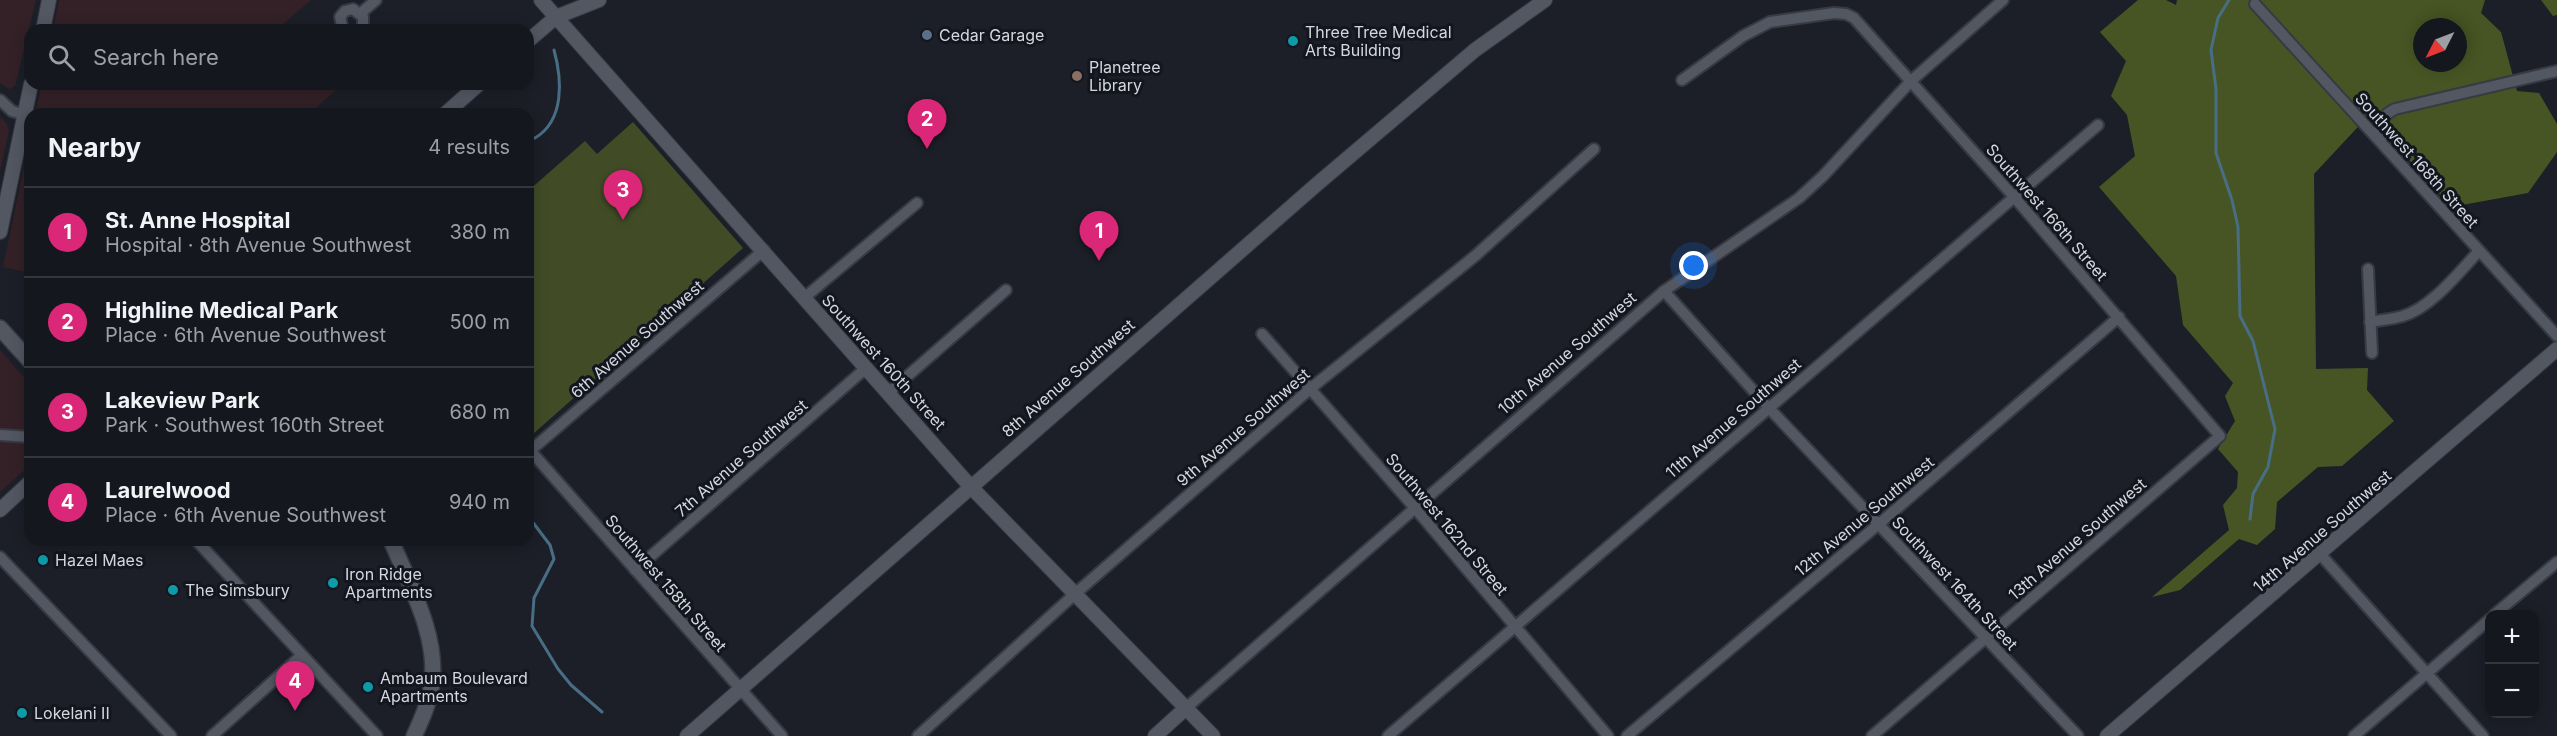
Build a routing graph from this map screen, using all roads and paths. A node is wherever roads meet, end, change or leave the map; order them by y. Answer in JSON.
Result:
{"nodes":[{"id":1,"x":49,"y":0,"type":"edge"},
{"id":2,"x":341,"y":0,"type":"edge"},
{"id":3,"x":376,"y":0,"type":"edge"},
{"id":4,"x":541,"y":0,"type":"edge"},
{"id":5,"x":599,"y":0,"type":"edge"},
{"id":6,"x":1545,"y":0,"type":"edge"},
{"id":7,"x":2003,"y":0,"type":"edge"},
{"id":8,"x":2255,"y":4,"type":"dead end"},
{"id":9,"x":349,"y":9,"type":"junction"},
{"id":10,"x":361,"y":13,"type":"junction"},
{"id":11,"x":556,"y":17,"type":"junction"},
{"id":12,"x":44,"y":24,"type":"edge"},
{"id":13,"x":342,"y":24,"type":"edge"},
{"id":14,"x":363,"y":24,"type":"edge"},
{"id":15,"x":534,"y":36,"type":"edge"},
{"id":16,"x":2557,"y":71,"type":"edge"},
{"id":17,"x":1683,"y":80,"type":"dead end"},
{"id":18,"x":1911,"y":81,"type":"junction"},
{"id":19,"x":30,"y":90,"type":"edge"},
{"id":20,"x":472,"y":90,"type":"edge"},
{"id":21,"x":0,"y":100,"type":"edge"},
{"id":22,"x":26,"y":108,"type":"edge"},
{"id":23,"x":452,"y":108,"type":"edge"},
{"id":24,"x":24,"y":115,"type":"edge"},
{"id":25,"x":24,"y":120,"type":"edge"},
{"id":26,"x":2098,"y":125,"type":"dead end"},
{"id":27,"x":2381,"y":141,"type":"junction"},
{"id":28,"x":1594,"y":149,"type":"dead end"},
{"id":29,"x":2015,"y":198,"type":"junction"},
{"id":30,"x":917,"y":203,"type":"dead end"},
{"id":31,"x":0,"y":232,"type":"edge"},
{"id":32,"x":764,"y":250,"type":"junction"},
{"id":33,"x":2479,"y":251,"type":"junction"},
{"id":34,"x":2368,"y":269,"type":"dead end"},
{"id":35,"x":1006,"y":290,"type":"dead end"},
{"id":36,"x":1664,"y":291,"type":"junction"},
{"id":37,"x":804,"y":298,"type":"junction"},
{"id":38,"x":2119,"y":317,"type":"junction"},
{"id":39,"x":2370,"y":322,"type":"junction"},
{"id":40,"x":0,"y":328,"type":"edge"},
{"id":41,"x":1262,"y":334,"type":"dead end"},
{"id":42,"x":2557,"y":336,"type":"edge"},
{"id":43,"x":2557,"y":349,"type":"edge"},
{"id":44,"x":2372,"y":353,"type":"dead end"},
{"id":45,"x":24,"y":354,"type":"edge"},
{"id":46,"x":866,"y":368,"type":"junction"},
{"id":47,"x":1311,"y":388,"type":"junction"},
{"id":48,"x":888,"y":393,"type":"junction"},
{"id":49,"x":1768,"y":407,"type":"junction"},
{"id":50,"x":0,"y":435,"type":"edge"},
{"id":51,"x":2220,"y":436,"type":"joint"},
{"id":52,"x":24,"y":437,"type":"edge"},
{"id":53,"x":534,"y":446,"type":"edge"},
{"id":54,"x":534,"y":456,"type":"edge"},
{"id":55,"x":970,"y":486,"type":"junction"},
{"id":56,"x":24,"y":488,"type":"edge"},
{"id":57,"x":1414,"y":507,"type":"junction"},
{"id":58,"x":0,"y":510,"type":"edge"},
{"id":59,"x":1880,"y":523,"type":"junction"},
{"id":60,"x":201,"y":546,"type":"edge"},
{"id":61,"x":393,"y":546,"type":"edge"},
{"id":62,"x":2320,"y":554,"type":"junction"},
{"id":63,"x":0,"y":557,"type":"edge"},
{"id":64,"x":2557,"y":562,"type":"edge"},
{"id":65,"x":634,"y":570,"type":"junction"},
{"id":66,"x":1076,"y":593,"type":"junction"},
{"id":67,"x":2501,"y":610,"type":"edge"},
{"id":68,"x":2485,"y":624,"type":"edge"},
{"id":69,"x":1514,"y":626,"type":"junction"},
{"id":70,"x":1985,"y":637,"type":"junction"},
{"id":71,"x":301,"y":656,"type":"junction"},
{"id":72,"x":2426,"y":674,"type":"junction"},
{"id":73,"x":739,"y":690,"type":"junction"},
{"id":74,"x":1186,"y":708,"type":"junction"},
{"id":75,"x":171,"y":736,"type":"edge"},
{"id":76,"x":212,"y":736,"type":"edge"},
{"id":77,"x":377,"y":736,"type":"edge"},
{"id":78,"x":414,"y":736,"type":"edge"},
{"id":79,"x":687,"y":736,"type":"edge"},
{"id":80,"x":782,"y":736,"type":"edge"},
{"id":81,"x":918,"y":736,"type":"edge"},
{"id":82,"x":1155,"y":736,"type":"edge"},
{"id":83,"x":1213,"y":736,"type":"edge"},
{"id":84,"x":1388,"y":736,"type":"edge"},
{"id":85,"x":1608,"y":736,"type":"edge"},
{"id":86,"x":1627,"y":736,"type":"edge"},
{"id":87,"x":1872,"y":736,"type":"edge"},
{"id":88,"x":2078,"y":736,"type":"edge"},
{"id":89,"x":2107,"y":736,"type":"edge"},
{"id":90,"x":2354,"y":736,"type":"edge"},
{"id":91,"x":2483,"y":736,"type":"edge"}],
"edges":[{"from":1,"to":12,"type":"street"},
{"from":2,"to":9,"type":"street"},
{"from":3,"to":10,"type":"street"},
{"from":4,"to":11,"type":"street","name":"Southwest 160th Street"},
{"from":5,"to":11,"type":"street"},
{"from":6,"to":55,"type":"street","name":"8th Avenue Southwest"},
{"from":7,"to":18,"type":"street","name":"10th Avenue Southwest"},
{"from":8,"to":27,"type":"street","name":"Southwest 168th Street"},
{"from":9,"to":10,"type":"street"},
{"from":9,"to":13,"type":"street"},
{"from":10,"to":14,"type":"street"},
{"from":11,"to":15,"type":"street"},
{"from":11,"to":32,"type":"street","name":"Southwest 160th Street"},
{"from":16,"to":27,"type":"street"},
{"from":17,"to":18,"type":"street","name":"Southwest 166th Street"},
{"from":18,"to":29,"type":"street","name":"Southwest 166th Street"},
{"from":18,"to":36,"type":"street","name":"10th Avenue Southwest"},
{"from":19,"to":22,"type":"street"},
{"from":20,"to":23,"type":"street"},
{"from":21,"to":24,"type":"street"},
{"from":25,"to":31,"type":"street"},
{"from":26,"to":29,"type":"street","name":"11th Avenue Southwest"},
{"from":27,"to":33,"type":"street","name":"Southwest 168th Street"},
{"from":28,"to":47,"type":"street","name":"9th Avenue Southwest"},
{"from":29,"to":38,"type":"street","name":"Southwest 166th Street"},
{"from":29,"to":49,"type":"street","name":"11th Avenue Southwest"},
{"from":30,"to":37,"type":"street"},
{"from":32,"to":37,"type":"street","name":"Southwest 160th Street"},
{"from":32,"to":53,"type":"street","name":"6th Avenue Southwest"},
{"from":33,"to":39,"type":"street"},
{"from":33,"to":42,"type":"street","name":"Southwest 168th Street"},
{"from":34,"to":39,"type":"street"},
{"from":35,"to":48,"type":"street"},
{"from":36,"to":49,"type":"street","name":"Southwest 164th Street"},
{"from":36,"to":57,"type":"street","name":"10th Avenue Southwest"},
{"from":37,"to":46,"type":"street","name":"Southwest 160th Street"},
{"from":38,"to":51,"type":"street","name":"Southwest 166th Street"},
{"from":38,"to":59,"type":"street","name":"12th Avenue Southwest"},
{"from":39,"to":44,"type":"street"},
{"from":40,"to":45,"type":"main road"},
{"from":41,"to":47,"type":"street","name":"Southwest 162nd Street"},
{"from":43,"to":62,"type":"street","name":"14th Avenue Southwest"},
{"from":46,"to":48,"type":"street","name":"Southwest 160th Street"},
{"from":46,"to":65,"type":"street","name":"7th Avenue Southwest"},
{"from":47,"to":57,"type":"street","name":"Southwest 162nd Street"},
{"from":47,"to":66,"type":"street","name":"9th Avenue Southwest"},
{"from":48,"to":55,"type":"street","name":"Southwest 160th Street"},
{"from":49,"to":59,"type":"street","name":"Southwest 164th Street"},
{"from":49,"to":69,"type":"street","name":"11th Avenue Southwest"},
{"from":50,"to":52,"type":"street"},
{"from":51,"to":70,"type":"street","name":"13th Avenue Southwest"},
{"from":54,"to":65,"type":"street","name":"Southwest 158th Street"},
{"from":55,"to":66,"type":"street","name":"Southwest 160th Street"},
{"from":55,"to":73,"type":"street","name":"8th Avenue Southwest"},
{"from":56,"to":58,"type":"street"},
{"from":57,"to":69,"type":"street","name":"Southwest 162nd Street"},
{"from":57,"to":74,"type":"street","name":"10th Avenue Southwest"},
{"from":59,"to":70,"type":"street","name":"Southwest 164th Street"},
{"from":59,"to":86,"type":"street","name":"12th Avenue Southwest"},
{"from":60,"to":71,"type":"street"},
{"from":61,"to":78,"type":"main road"},
{"from":62,"to":72,"type":"street"},
{"from":62,"to":89,"type":"street","name":"14th Avenue Southwest"},
{"from":63,"to":75,"type":"street"},
{"from":64,"to":67,"type":"street"},
{"from":65,"to":73,"type":"street","name":"Southwest 158th Street"},
{"from":66,"to":74,"type":"street","name":"Southwest 160th Street"},
{"from":66,"to":81,"type":"street","name":"9th Avenue Southwest"},
{"from":68,"to":72,"type":"street"},
{"from":69,"to":84,"type":"street","name":"11th Avenue Southwest"},
{"from":69,"to":85,"type":"street","name":"Southwest 162nd Street"},
{"from":70,"to":87,"type":"street","name":"13th Avenue Southwest"},
{"from":70,"to":88,"type":"street","name":"Southwest 164th Street"},
{"from":71,"to":76,"type":"street"},
{"from":71,"to":77,"type":"street"},
{"from":72,"to":90,"type":"street"},
{"from":72,"to":91,"type":"street"},
{"from":73,"to":79,"type":"street","name":"8th Avenue Southwest"},
{"from":73,"to":80,"type":"street","name":"Southwest 158th Street"},
{"from":74,"to":82,"type":"street","name":"10th Avenue Southwest"},
{"from":74,"to":83,"type":"street","name":"Southwest 160th Street"}]}
